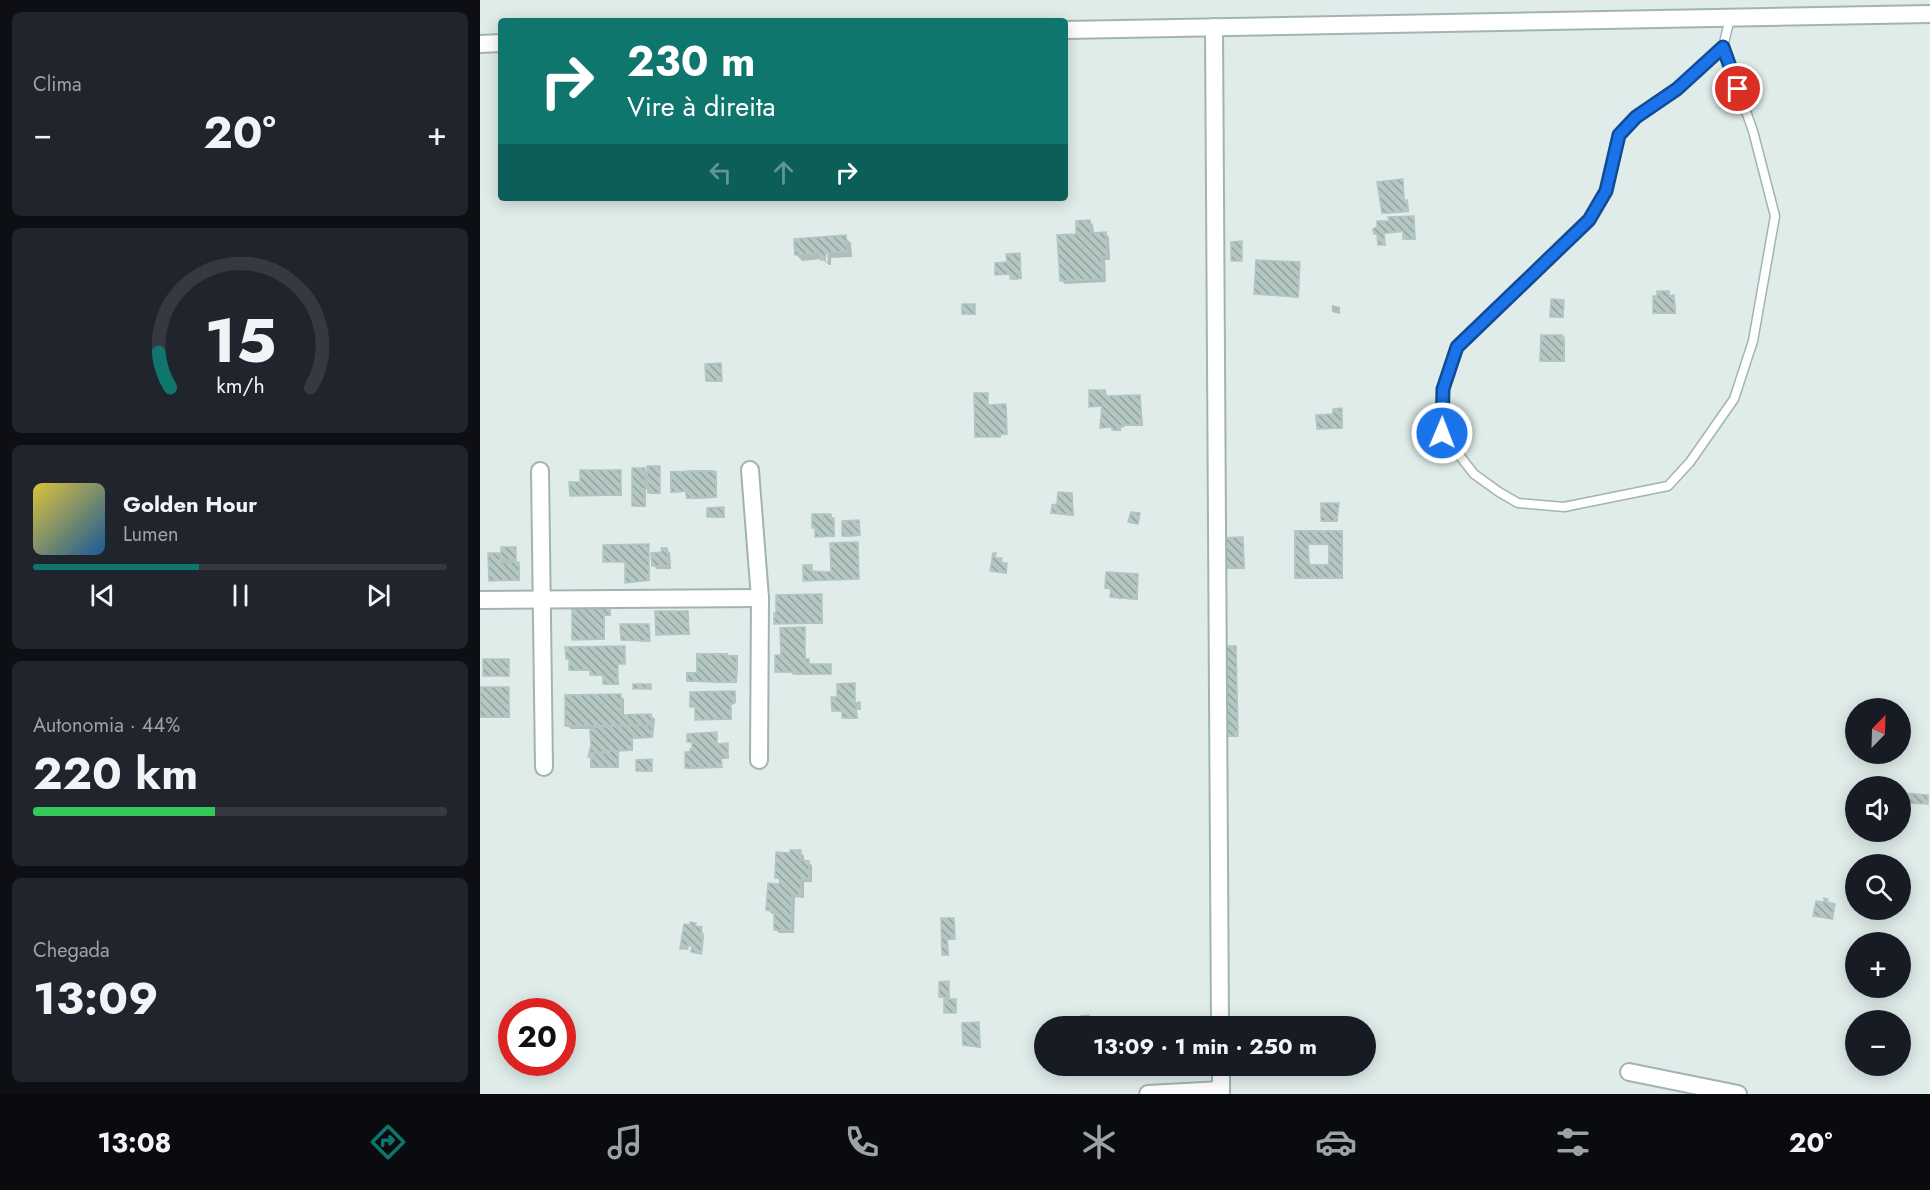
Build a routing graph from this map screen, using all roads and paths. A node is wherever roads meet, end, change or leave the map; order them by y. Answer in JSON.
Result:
{"nodes":[{"id":1,"x":1930,"y":14,"type":"edge"},
{"id":2,"x":1730,"y":18,"type":"junction"},
{"id":3,"x":1214,"y":27,"type":"junction"},
{"id":4,"x":1068,"y":30,"type":"edge"},
{"id":5,"x":498,"y":43,"type":"edge"},
{"id":6,"x":480,"y":44,"type":"edge"},
{"id":7,"x":1723,"y":47,"type":"junction"},
{"id":8,"x":750,"y":470,"type":"dead end"},
{"id":9,"x":540,"y":471,"type":"dead end"},
{"id":10,"x":760,"y":598,"type":"junction"},
{"id":11,"x":541,"y":599,"type":"junction"},
{"id":12,"x":480,"y":600,"type":"edge"},
{"id":13,"x":759,"y":760,"type":"dead end"},
{"id":14,"x":544,"y":767,"type":"dead end"},
{"id":15,"x":1220,"y":1016,"type":"edge"},
{"id":16,"x":1629,"y":1072,"type":"dead end"},
{"id":17,"x":1221,"y":1076,"type":"edge"},
{"id":18,"x":1221,"y":1092,"type":"edge"},
{"id":19,"x":1148,"y":1094,"type":"edge"},
{"id":20,"x":1738,"y":1094,"type":"edge"}],
"edges":[{"from":1,"to":2,"type":"street"},
{"from":2,"to":3,"type":"street"},
{"from":2,"to":7,"type":"lane"},
{"from":3,"to":4,"type":"street"},
{"from":3,"to":15,"type":"street"},
{"from":5,"to":6,"type":"street"},
{"from":7,"to":7,"type":"lane"},
{"from":8,"to":10,"type":"street"},
{"from":9,"to":11,"type":"street"},
{"from":10,"to":11,"type":"street"},
{"from":10,"to":13,"type":"street"},
{"from":11,"to":12,"type":"street"},
{"from":11,"to":14,"type":"street"},
{"from":16,"to":20,"type":"street"},
{"from":17,"to":18,"type":"street"},
{"from":18,"to":19,"type":"street"}]}
